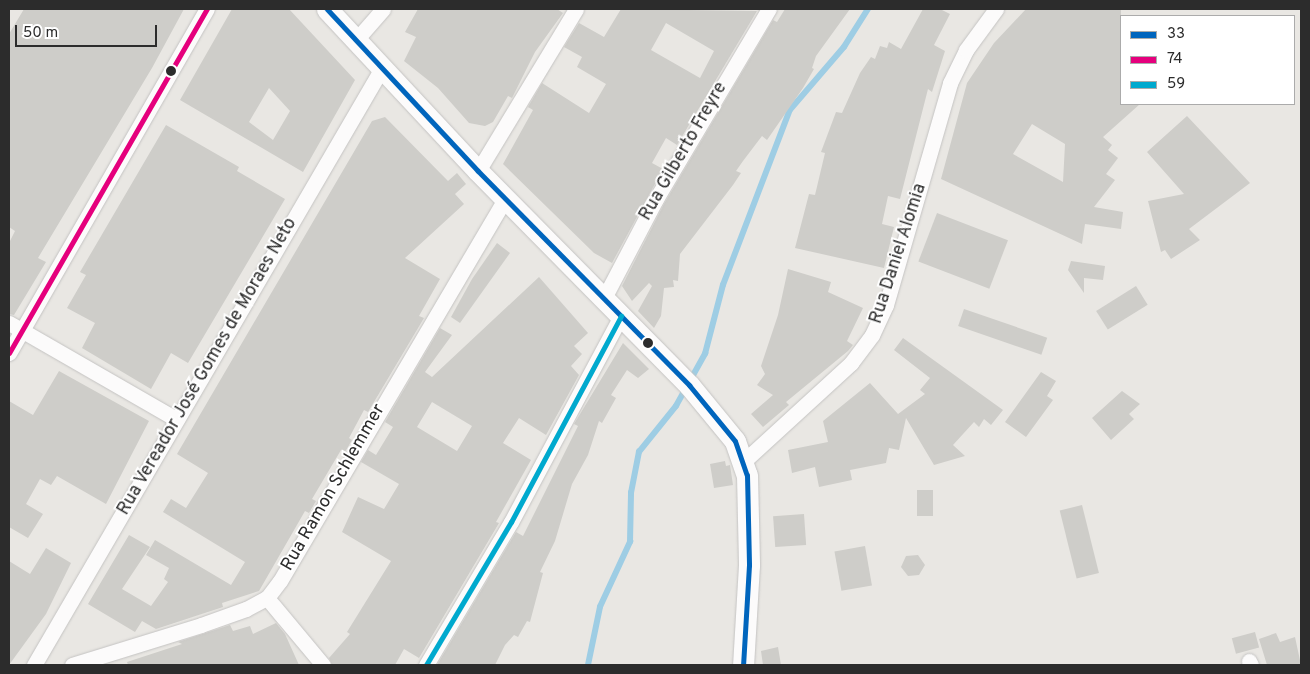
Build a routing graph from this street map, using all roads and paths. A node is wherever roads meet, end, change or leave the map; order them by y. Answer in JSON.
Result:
{"nodes":[{"id":1,"x":207,"y":9,"type":"edge"},
{"id":2,"x":327,"y":9,"type":"edge"},
{"id":3,"x":383,"y":9,"type":"edge"},
{"id":4,"x":576,"y":9,"type":"edge"},
{"id":5,"x":769,"y":9,"type":"edge"},
{"id":6,"x":996,"y":9,"type":"edge"},
{"id":7,"x":356,"y":40,"type":"junction"},
{"id":8,"x":382,"y":68,"type":"junction"},
{"id":9,"x":478,"y":171,"type":"junction"},
{"id":10,"x":505,"y":199,"type":"junction"},
{"id":11,"x":604,"y":298,"type":"junction"},
{"id":12,"x":621,"y":316,"type":"junction"},
{"id":13,"x":15,"y":327,"type":"edge"},
{"id":14,"x":9,"y":354,"type":"edge"},
{"id":15,"x":176,"y":419,"type":"junction"},
{"id":16,"x":743,"y":462,"type":"junction"},
{"id":17,"x":267,"y":598,"type":"junction"},
{"id":18,"x":34,"y":665,"type":"edge"},
{"id":19,"x":72,"y":665,"type":"edge"},
{"id":20,"x":323,"y":665,"type":"edge"},
{"id":21,"x":426,"y":665,"type":"edge"},
{"id":22,"x":743,"y":665,"type":"edge"}],
"edges":[{"from":1,"to":13,"type":"street"},
{"from":2,"to":7,"type":"main road"},
{"from":3,"to":7,"type":"street"},
{"from":4,"to":9,"type":"street"},
{"from":5,"to":11,"type":"street","name":"Rua Gilberto Freyre"},
{"from":6,"to":16,"type":"street","name":"Rua Daniel Alomia"},
{"from":7,"to":8,"type":"main road"},
{"from":8,"to":9,"type":"main road"},
{"from":8,"to":15,"type":"street","name":"Rua Vereador José Gomes de Moraes Neto"},
{"from":9,"to":10,"type":"main road"},
{"from":10,"to":11,"type":"main road"},
{"from":10,"to":17,"type":"street","name":"Rua Ramon Schlemmer"},
{"from":11,"to":12,"type":"main road"},
{"from":12,"to":16,"type":"main road"},
{"from":12,"to":21,"type":"street"},
{"from":13,"to":14,"type":"street"},
{"from":13,"to":15,"type":"street"},
{"from":15,"to":18,"type":"street","name":"Rua Vereador José Gomes de Moraes Neto"},
{"from":16,"to":22,"type":"main road"},
{"from":17,"to":19,"type":"street"},
{"from":17,"to":20,"type":"street"}]}
